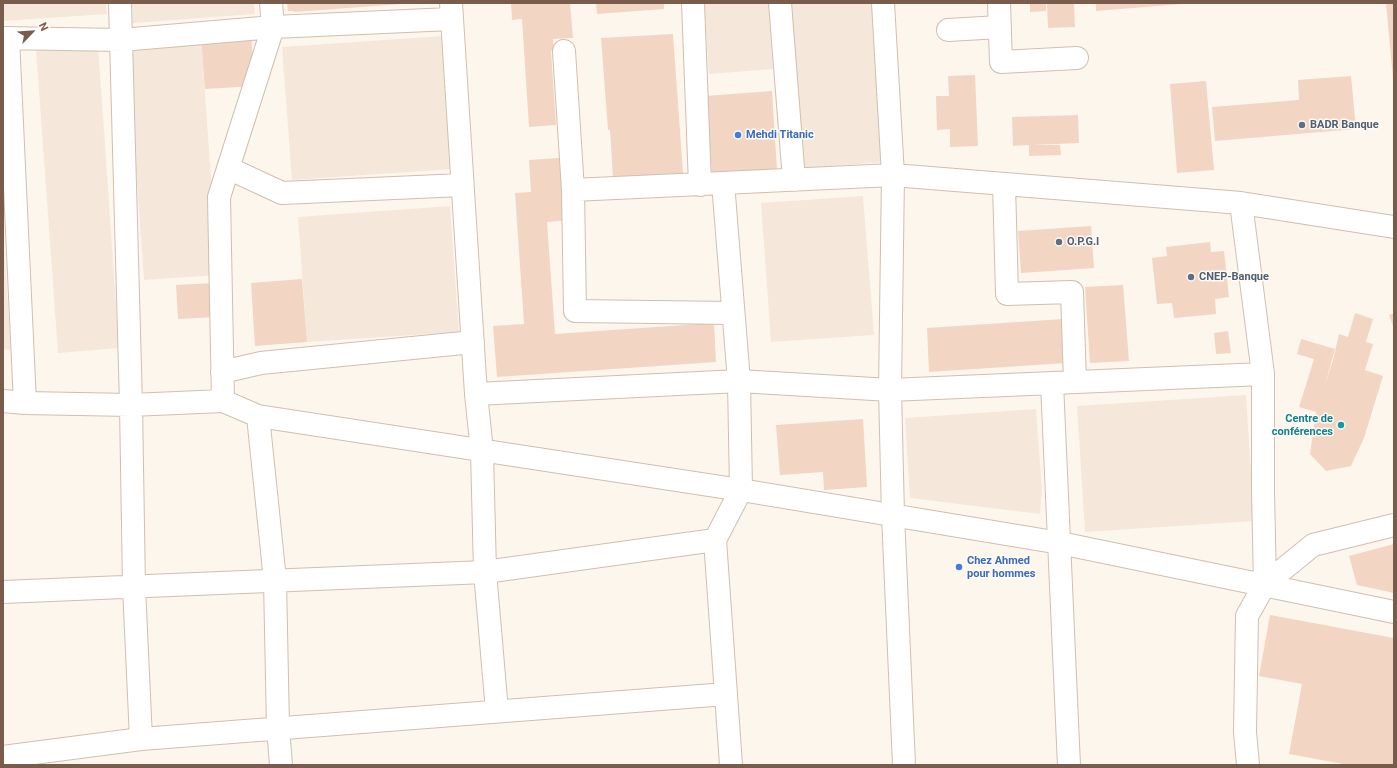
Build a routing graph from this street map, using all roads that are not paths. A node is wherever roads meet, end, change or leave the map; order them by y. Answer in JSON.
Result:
{"nodes":[{"id":1,"x":120,"y":3,"type":"edge"},
{"id":2,"x":272,"y":3,"type":"edge"},
{"id":3,"x":693,"y":3,"type":"edge"},
{"id":4,"x":780,"y":3,"type":"edge"},
{"id":5,"x":883,"y":3,"type":"edge"},
{"id":6,"x":999,"y":3,"type":"edge"},
{"id":7,"x":451,"y":11,"type":"edge"},
{"id":8,"x":274,"y":27,"type":"junction"},
{"id":9,"x":1000,"y":27,"type":"junction"},
{"id":10,"x":948,"y":30,"type":"dead end"},
{"id":11,"x":5,"y":38,"type":"edge"},
{"id":12,"x":121,"y":40,"type":"junction"},
{"id":13,"x":564,"y":51,"type":"dead end"},
{"id":14,"x":1077,"y":58,"type":"dead end"},
{"id":15,"x":228,"y":168,"type":"junction"},
{"id":16,"x":893,"y":175,"type":"junction"},
{"id":17,"x":794,"y":180,"type":"junction"},
{"id":18,"x":723,"y":183,"type":"junction"},
{"id":19,"x":1004,"y":184,"type":"junction"},
{"id":20,"x":462,"y":185,"type":"junction"},
{"id":21,"x":700,"y":185,"type":"junction"},
{"id":22,"x":573,"y":190,"type":"junction"},
{"id":23,"x":1241,"y":203,"type":"junction"},
{"id":24,"x":1394,"y":227,"type":"edge"},
{"id":25,"x":733,"y":313,"type":"junction"},
{"id":26,"x":473,"y":342,"type":"junction"},
{"id":27,"x":222,"y":372,"type":"junction"},
{"id":28,"x":1263,"y":374,"type":"junction"},
{"id":29,"x":739,"y":381,"type":"junction"},
{"id":30,"x":1076,"y":382,"type":"junction"},
{"id":31,"x":1052,"y":384,"type":"junction"},
{"id":32,"x":890,"y":390,"type":"junction"},
{"id":33,"x":476,"y":394,"type":"junction"},
{"id":34,"x":3,"y":401,"type":"edge"},
{"id":35,"x":223,"y":401,"type":"junction"},
{"id":36,"x":25,"y":403,"type":"junction"},
{"id":37,"x":131,"y":405,"type":"junction"},
{"id":38,"x":258,"y":416,"type":"junction"},
{"id":39,"x":482,"y":451,"type":"junction"},
{"id":40,"x":740,"y":490,"type":"junction"},
{"id":41,"x":894,"y":515,"type":"junction"},
{"id":42,"x":1394,"y":525,"type":"edge"},
{"id":43,"x":715,"y":540,"type":"junction"},
{"id":44,"x":1060,"y":543,"type":"junction"},
{"id":45,"x":485,"y":572,"type":"junction"},
{"id":46,"x":275,"y":580,"type":"junction"},
{"id":47,"x":1265,"y":584,"type":"junction"},
{"id":48,"x":134,"y":587,"type":"junction"},
{"id":49,"x":3,"y":592,"type":"edge"},
{"id":50,"x":1394,"y":612,"type":"edge"},
{"id":51,"x":726,"y":694,"type":"junction"},
{"id":52,"x":497,"y":711,"type":"junction"},
{"id":53,"x":278,"y":728,"type":"junction"},
{"id":54,"x":141,"y":739,"type":"junction"},
{"id":55,"x":3,"y":757,"type":"edge"},
{"id":56,"x":281,"y":765,"type":"edge"},
{"id":57,"x":731,"y":765,"type":"edge"},
{"id":58,"x":904,"y":765,"type":"edge"},
{"id":59,"x":1069,"y":765,"type":"edge"},
{"id":60,"x":1248,"y":765,"type":"edge"}],
"edges":[{"from":1,"to":12,"type":"street"},
{"from":2,"to":8,"type":"street"},
{"from":3,"to":21,"type":"street"},
{"from":4,"to":17,"type":"street"},
{"from":5,"to":16,"type":"street"},
{"from":6,"to":9,"type":"street"},
{"from":7,"to":8,"type":"street"},
{"from":7,"to":20,"type":"street"},
{"from":8,"to":12,"type":"street"},
{"from":8,"to":15,"type":"street"},
{"from":9,"to":10,"type":"street"},
{"from":9,"to":14,"type":"street"},
{"from":11,"to":12,"type":"street"},
{"from":11,"to":36,"type":"street"},
{"from":12,"to":37,"type":"street"},
{"from":13,"to":22,"type":"street"},
{"from":15,"to":20,"type":"street"},
{"from":15,"to":27,"type":"street"},
{"from":16,"to":17,"type":"street"},
{"from":16,"to":19,"type":"street"},
{"from":16,"to":32,"type":"street"},
{"from":17,"to":18,"type":"street"},
{"from":18,"to":21,"type":"street"},
{"from":18,"to":25,"type":"street"},
{"from":19,"to":23,"type":"street"},
{"from":19,"to":30,"type":"street"},
{"from":20,"to":26,"type":"street"},
{"from":21,"to":22,"type":"street"},
{"from":22,"to":25,"type":"street"},
{"from":23,"to":24,"type":"street"},
{"from":23,"to":28,"type":"street"},
{"from":25,"to":29,"type":"street"},
{"from":26,"to":27,"type":"street"},
{"from":26,"to":33,"type":"street"},
{"from":27,"to":35,"type":"street"},
{"from":28,"to":30,"type":"street"},
{"from":28,"to":47,"type":"street"},
{"from":29,"to":32,"type":"street"},
{"from":29,"to":33,"type":"street"},
{"from":29,"to":40,"type":"street"},
{"from":30,"to":31,"type":"street"},
{"from":31,"to":32,"type":"street"},
{"from":31,"to":44,"type":"street"},
{"from":32,"to":41,"type":"street"},
{"from":33,"to":39,"type":"street"},
{"from":34,"to":36,"type":"street"},
{"from":35,"to":37,"type":"street"},
{"from":35,"to":38,"type":"street"},
{"from":36,"to":37,"type":"street"},
{"from":37,"to":48,"type":"street"},
{"from":38,"to":39,"type":"street"},
{"from":38,"to":46,"type":"street"},
{"from":39,"to":40,"type":"street"},
{"from":39,"to":45,"type":"street"},
{"from":40,"to":41,"type":"street"},
{"from":40,"to":43,"type":"street"},
{"from":41,"to":44,"type":"street"},
{"from":41,"to":58,"type":"street"},
{"from":42,"to":47,"type":"street"},
{"from":43,"to":45,"type":"street"},
{"from":43,"to":51,"type":"street"},
{"from":44,"to":47,"type":"street"},
{"from":44,"to":59,"type":"street"},
{"from":45,"to":46,"type":"street"},
{"from":45,"to":52,"type":"street"},
{"from":46,"to":48,"type":"street"},
{"from":46,"to":53,"type":"street"},
{"from":47,"to":50,"type":"street"},
{"from":47,"to":60,"type":"street"},
{"from":48,"to":49,"type":"street"},
{"from":48,"to":54,"type":"street"},
{"from":51,"to":52,"type":"street"},
{"from":51,"to":57,"type":"street"},
{"from":52,"to":53,"type":"street"},
{"from":53,"to":54,"type":"street"},
{"from":53,"to":56,"type":"street"},
{"from":54,"to":55,"type":"street"}]}
